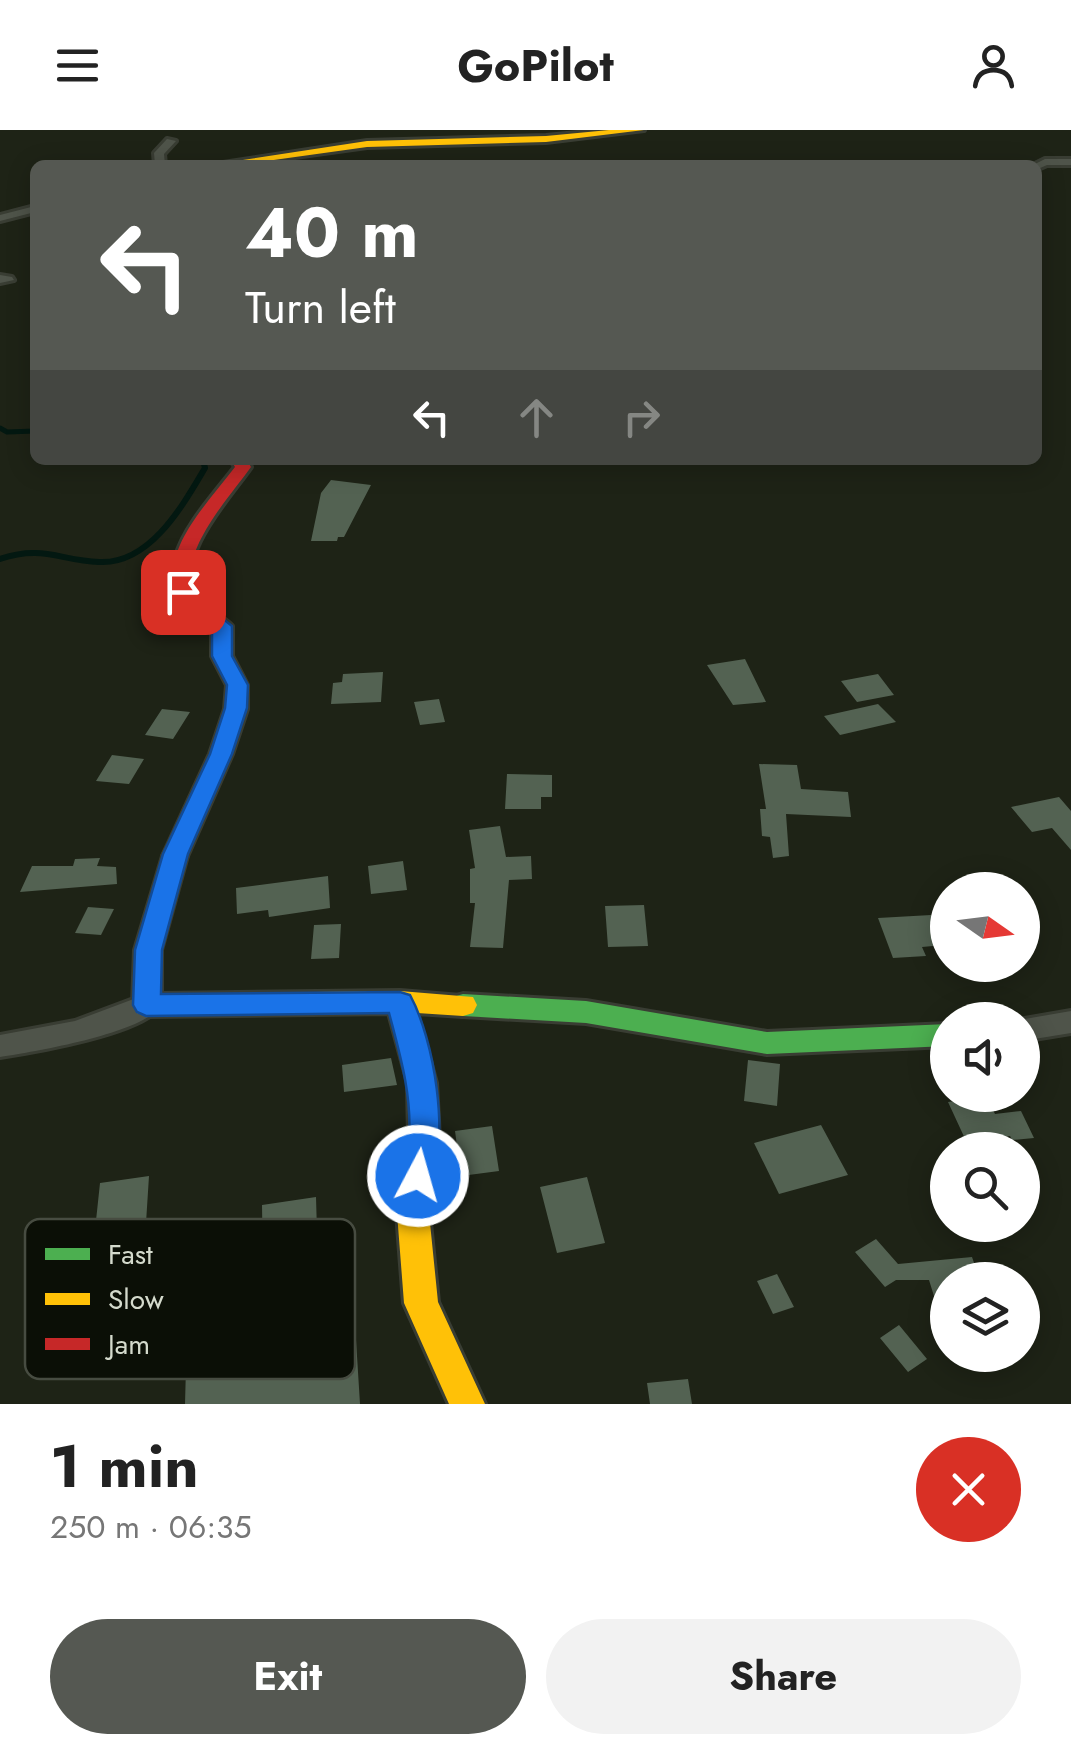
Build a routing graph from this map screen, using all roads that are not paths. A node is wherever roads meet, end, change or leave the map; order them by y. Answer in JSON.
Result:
{"nodes":[{"id":1,"x":638,"y":130,"type":"edge"},
{"id":2,"x":171,"y":140,"type":"dead end"},
{"id":3,"x":160,"y":160,"type":"edge"},
{"id":4,"x":250,"y":160,"type":"edge"},
{"id":5,"x":1071,"y":162,"type":"edge"},
{"id":6,"x":1042,"y":166,"type":"edge"},
{"id":7,"x":30,"y":210,"type":"edge"},
{"id":8,"x":0,"y":218,"type":"edge"},
{"id":9,"x":242,"y":465,"type":"edge"},
{"id":10,"x":400,"y":1002,"type":"junction"},
{"id":11,"x":146,"y":1005,"type":"junction"},
{"id":12,"x":1071,"y":1022,"type":"edge"},
{"id":13,"x":1040,"y":1027,"type":"edge"},
{"id":14,"x":930,"y":1037,"type":"edge"},
{"id":15,"x":0,"y":1046,"type":"edge"},
{"id":16,"x":467,"y":1404,"type":"edge"}],
"edges":[{"from":1,"to":4,"type":"street"},
{"from":2,"to":3,"type":"street"},
{"from":5,"to":6,"type":"street"},
{"from":7,"to":8,"type":"street"},
{"from":9,"to":11,"type":"street"},
{"from":10,"to":11,"type":"street"},
{"from":10,"to":14,"type":"street"},
{"from":10,"to":16,"type":"street"},
{"from":11,"to":15,"type":"street"},
{"from":12,"to":13,"type":"street"}]}
